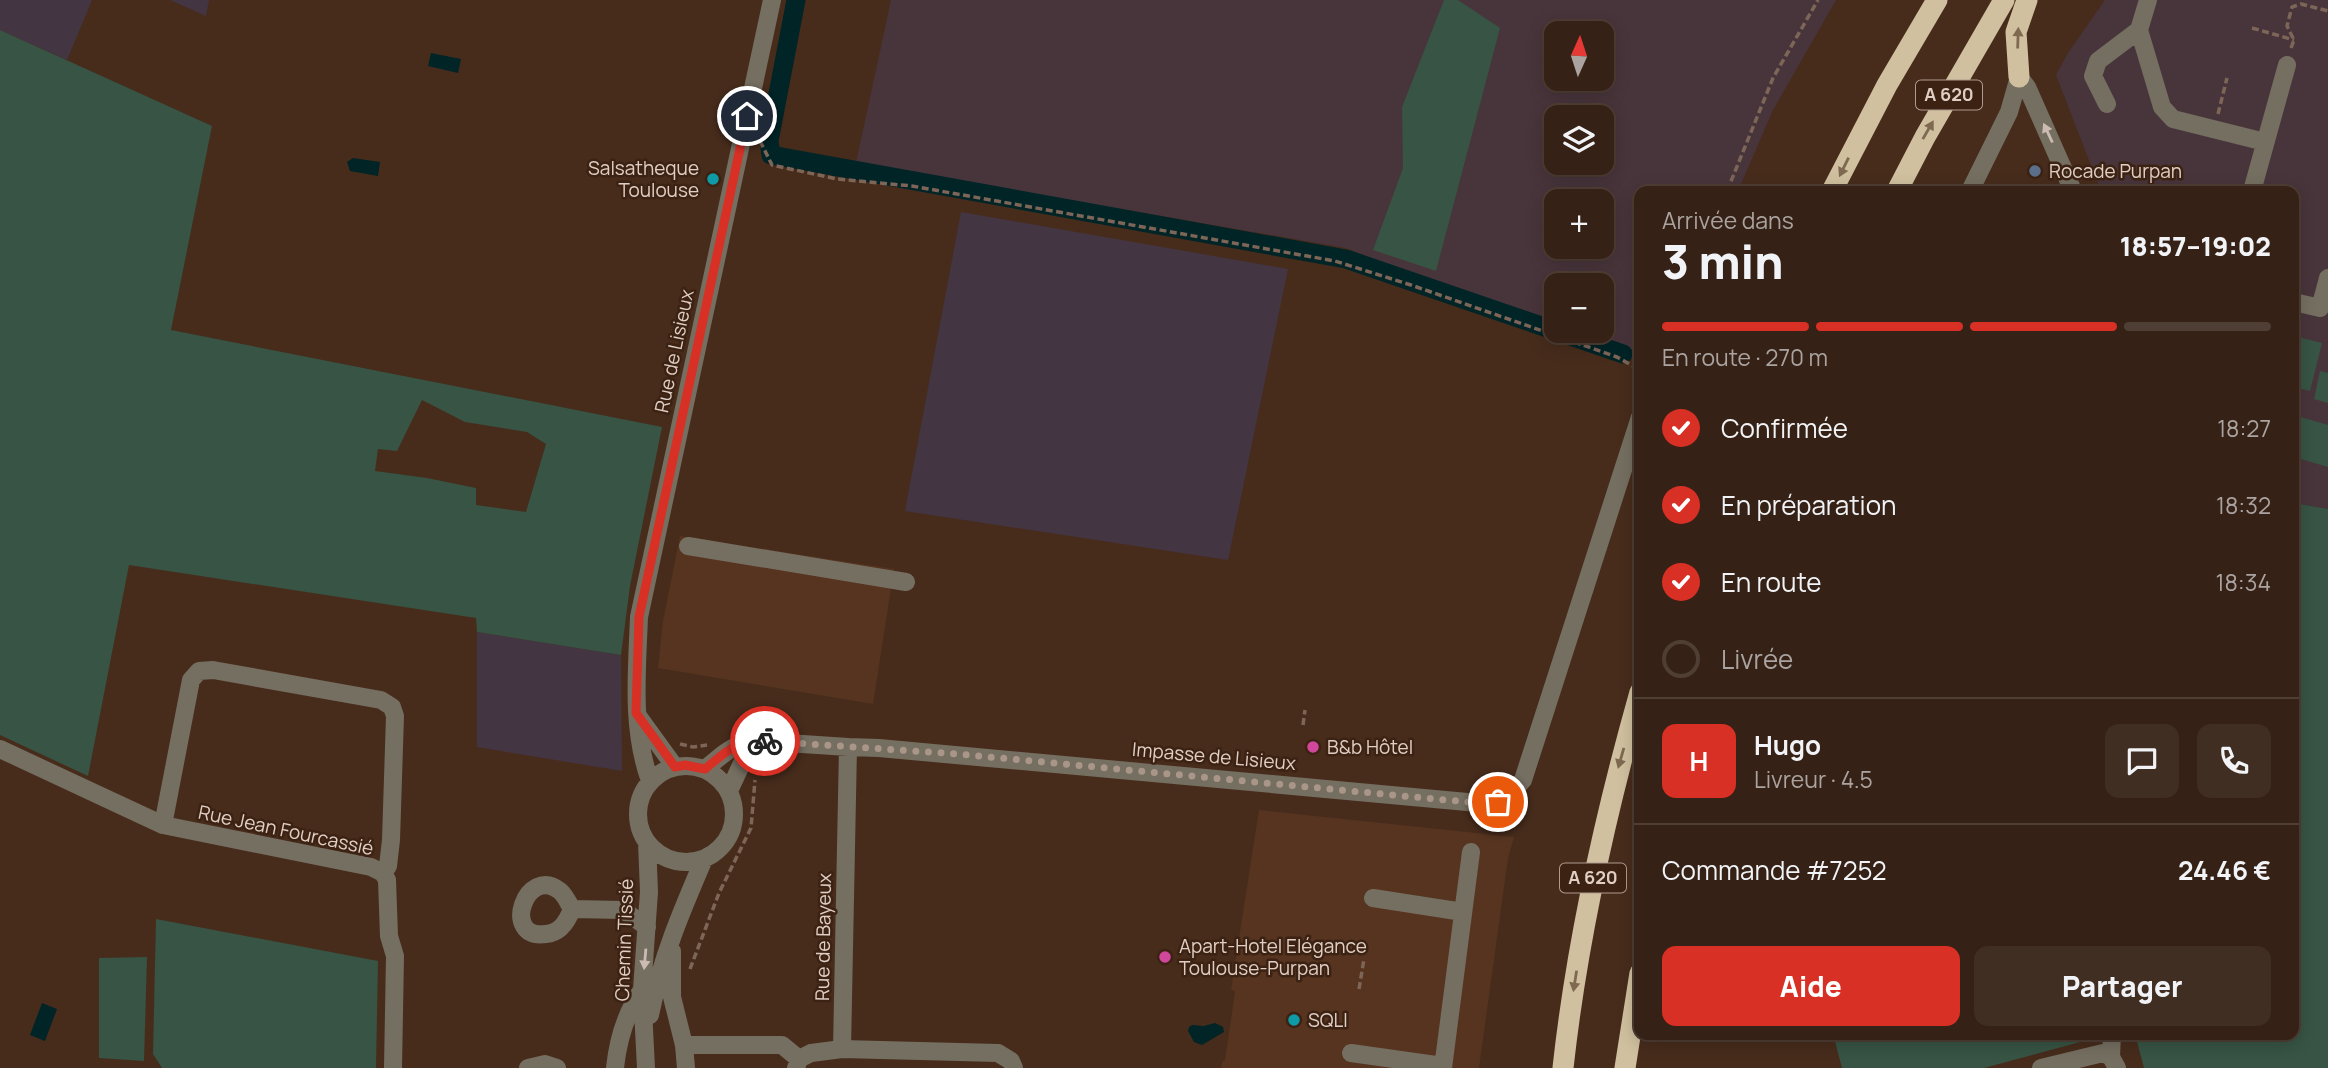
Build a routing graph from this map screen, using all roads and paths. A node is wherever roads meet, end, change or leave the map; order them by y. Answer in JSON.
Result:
{"nodes":[{"id":1,"x":772,"y":0,"type":"edge"},
{"id":2,"x":1818,"y":0,"type":"edge"},
{"id":3,"x":1937,"y":0,"type":"edge"},
{"id":4,"x":2004,"y":0,"type":"edge"},
{"id":5,"x":2027,"y":0,"type":"edge"},
{"id":6,"x":2148,"y":0,"type":"edge"},
{"id":7,"x":2328,"y":11,"type":"edge"},
{"id":8,"x":2252,"y":28,"type":"dead end"},
{"id":9,"x":2139,"y":30,"type":"junction"},
{"id":10,"x":2287,"y":65,"type":"dead end"},
{"id":11,"x":2019,"y":77,"type":"junction"},
{"id":12,"x":2227,"y":78,"type":"dead end"},
{"id":13,"x":2107,"y":104,"type":"dead end"},
{"id":14,"x":2214,"y":129,"type":"junction"},
{"id":15,"x":759,"y":138,"type":"dead end"},
{"id":16,"x":2264,"y":142,"type":"junction"},
{"id":17,"x":1729,"y":186,"type":"edge"},
{"id":18,"x":1835,"y":186,"type":"edge"},
{"id":19,"x":1900,"y":186,"type":"edge"},
{"id":20,"x":1972,"y":186,"type":"edge"},
{"id":21,"x":2071,"y":186,"type":"edge"},
{"id":22,"x":2253,"y":186,"type":"edge"},
{"id":23,"x":2328,"y":278,"type":"edge"},
{"id":24,"x":2299,"y":303,"type":"edge"},
{"id":25,"x":1634,"y":367,"type":"edge"},
{"id":26,"x":1634,"y":436,"type":"edge"},
{"id":27,"x":688,"y":546,"type":"dead end"},
{"id":28,"x":906,"y":582,"type":"dead end"},
{"id":29,"x":1305,"y":710,"type":"dead end"},
{"id":30,"x":1634,"y":712,"type":"edge"},
{"id":31,"x":636,"y":713,"type":"junction"},
{"id":32,"x":1303,"y":725,"type":"dead end"},
{"id":33,"x":772,"y":742,"type":"junction"},
{"id":34,"x":848,"y":747,"type":"junction"},
{"id":35,"x":0,"y":749,"type":"edge"},
{"id":36,"x":675,"y":767,"type":"junction"},
{"id":37,"x":705,"y":769,"type":"junction"},
{"id":38,"x":650,"y":781,"type":"junction"},
{"id":39,"x":729,"y":791,"type":"junction"},
{"id":40,"x":163,"y":825,"type":"junction"},
{"id":41,"x":647,"y":842,"type":"junction"},
{"id":42,"x":1471,"y":852,"type":"dead end"},
{"id":43,"x":704,"y":859,"type":"junction"},
{"id":44,"x":383,"y":873,"type":"junction"},
{"id":45,"x":649,"y":892,"type":"junction"},
{"id":46,"x":1373,"y":898,"type":"dead end"},
{"id":47,"x":572,"y":909,"type":"dead end"},
{"id":48,"x":623,"y":910,"type":"junction"},
{"id":49,"x":1463,"y":912,"type":"junction"},
{"id":50,"x":647,"y":927,"type":"junction"},
{"id":51,"x":672,"y":933,"type":"junction"},
{"id":52,"x":1364,"y":959,"type":"dead end"},
{"id":53,"x":1359,"y":989,"type":"dead end"},
{"id":54,"x":642,"y":990,"type":"junction"},
{"id":55,"x":1634,"y":1011,"type":"edge"},
{"id":56,"x":646,"y":1040,"type":"junction"},
{"id":57,"x":2112,"y":1040,"type":"edge"},
{"id":58,"x":684,"y":1045,"type":"junction"},
{"id":59,"x":842,"y":1049,"type":"junction"},
{"id":60,"x":1351,"y":1053,"type":"dead end"},
{"id":61,"x":2114,"y":1063,"type":"edge"},
{"id":62,"x":797,"y":1064,"type":"edge"},
{"id":63,"x":1443,"y":1067,"type":"edge"},
{"id":64,"x":393,"y":1068,"type":"edge"},
{"id":65,"x":528,"y":1068,"type":"edge"},
{"id":66,"x":557,"y":1068,"type":"edge"},
{"id":67,"x":615,"y":1068,"type":"edge"},
{"id":68,"x":646,"y":1068,"type":"edge"},
{"id":69,"x":686,"y":1068,"type":"edge"},
{"id":70,"x":1014,"y":1068,"type":"edge"},
{"id":71,"x":1563,"y":1068,"type":"edge"},
{"id":72,"x":1625,"y":1068,"type":"edge"},
{"id":73,"x":2041,"y":1068,"type":"edge"}],
"edges":[{"from":1,"to":31,"type":"street","name":"Rue de Lisieux"},
{"from":2,"to":17,"type":"path"},
{"from":3,"to":18,"type":"highway","number":"A 620","one_way":true},
{"from":19,"to":4,"type":"highway","number":"A 620","one_way":true},
{"from":11,"to":5,"type":"highway","one_way":true},
{"from":6,"to":9,"type":"street"},
{"from":7,"to":8,"type":"path"},
{"from":9,"to":13,"type":"street"},
{"from":9,"to":14,"type":"street"},
{"from":10,"to":16,"type":"street"},
{"from":11,"to":20,"type":"street"},
{"from":21,"to":11,"type":"street","one_way":true},
{"from":12,"to":14,"type":"path"},
{"from":14,"to":16,"type":"street"},
{"from":15,"to":25,"type":"path"},
{"from":16,"to":22,"type":"street"},
{"from":23,"to":24,"type":"street"},
{"from":26,"to":34,"type":"street","name":"Impasse de Lisieux"},
{"from":27,"to":28,"type":"street"},
{"from":29,"to":32,"type":"path"},
{"from":30,"to":71,"type":"highway","number":"A 620","one_way":true},
{"from":31,"to":36,"type":"street"},
{"from":31,"to":38,"type":"street","name":"Rue de Lisieux"},
{"from":33,"to":34,"type":"street"},
{"from":33,"to":37,"type":"street"},
{"from":33,"to":39,"type":"street"},
{"from":34,"to":59,"type":"street","name":"Rue de Bayeux"},
{"from":35,"to":40,"type":"street","name":"Rue Jean Fourcassié"},
{"from":36,"to":37,"type":"street"},
{"from":36,"to":38,"type":"street"},
{"from":37,"to":39,"type":"street"},
{"from":38,"to":41,"type":"street"},
{"from":39,"to":43,"type":"street"},
{"from":40,"to":44,"type":"street","name":"Rue Jean Fourcassié"},
{"from":40,"to":44,"type":"street"},
{"from":41,"to":43,"type":"street"},
{"from":41,"to":45,"type":"street","name":"Chemin Tissié"},
{"from":42,"to":49,"type":"street"},
{"from":43,"to":51,"type":"street","name":"Chemin Tissié"},
{"from":44,"to":64,"type":"street","name":"Rue Jean Fourcassié"},
{"from":45,"to":48,"type":"street"},
{"from":45,"to":50,"type":"street","name":"Chemin Tissié"},
{"from":46,"to":49,"type":"street"},
{"from":47,"to":48,"type":"street"},
{"from":48,"to":50,"type":"street"},
{"from":49,"to":63,"type":"street"},
{"from":50,"to":54,"type":"street","name":"Chemin Tissié","one_way":true},
{"from":51,"to":56,"type":"street","name":"Chemin Tissié"},
{"from":51,"to":58,"type":"street"},
{"from":52,"to":53,"type":"path"},
{"from":54,"to":56,"type":"street","name":"Chemin Tissié"},
{"from":54,"to":67,"type":"street"},
{"from":55,"to":72,"type":"highway"},
{"from":56,"to":68,"type":"street","name":"Chemin Tissié"},
{"from":57,"to":61,"type":"street"},
{"from":58,"to":62,"type":"street"},
{"from":58,"to":69,"type":"street"},
{"from":59,"to":62,"type":"street"},
{"from":59,"to":70,"type":"street"},
{"from":60,"to":63,"type":"street"},
{"from":61,"to":73,"type":"street"},
{"from":65,"to":66,"type":"street"}]}
